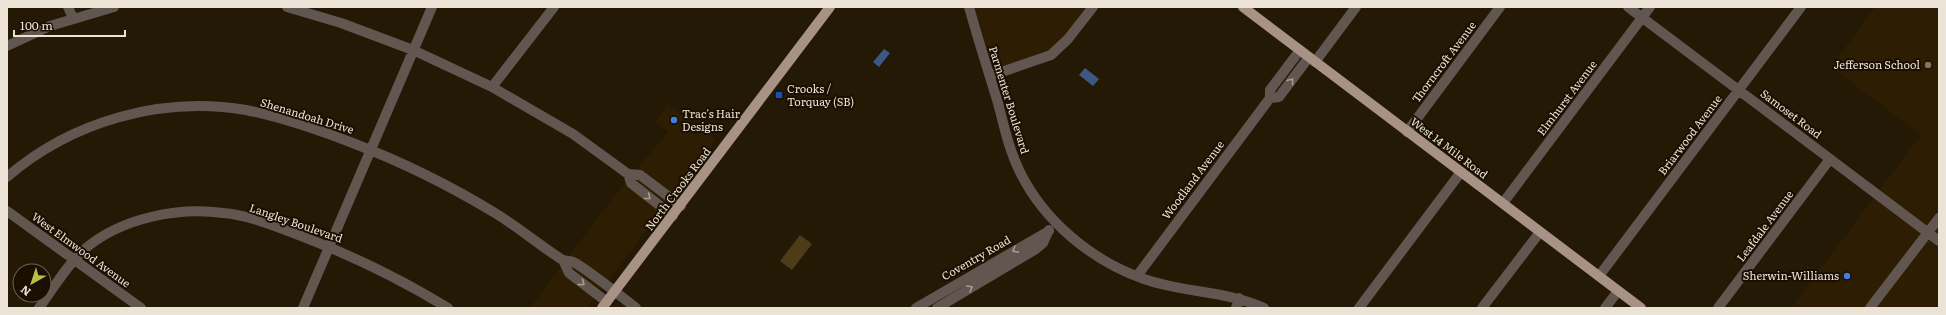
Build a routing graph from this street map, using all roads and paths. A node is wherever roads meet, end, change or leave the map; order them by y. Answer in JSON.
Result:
{"nodes":[{"id":1,"x":68,"y":7,"type":"edge"},
{"id":2,"x":114,"y":7,"type":"edge"},
{"id":3,"x":290,"y":7,"type":"edge"},
{"id":4,"x":432,"y":7,"type":"edge"},
{"id":5,"x":554,"y":7,"type":"edge"},
{"id":6,"x":830,"y":7,"type":"edge"},
{"id":7,"x":968,"y":7,"type":"edge"},
{"id":8,"x":1093,"y":7,"type":"edge"},
{"id":9,"x":1243,"y":7,"type":"edge"},
{"id":10,"x":1356,"y":7,"type":"edge"},
{"id":11,"x":1500,"y":7,"type":"edge"},
{"id":12,"x":1628,"y":7,"type":"edge"},
{"id":13,"x":1650,"y":7,"type":"edge"},
{"id":14,"x":1801,"y":7,"type":"edge"},
{"id":15,"x":72,"y":18,"type":"junction"},
{"id":16,"x":1642,"y":18,"type":"junction"},
{"id":17,"x":7,"y":46,"type":"edge"},
{"id":18,"x":413,"y":50,"type":"junction"},
{"id":19,"x":1300,"y":50,"type":"junction"},
{"id":20,"x":1312,"y":60,"type":"junction"},
{"id":21,"x":990,"y":76,"type":"junction"},
{"id":22,"x":492,"y":87,"type":"junction"},
{"id":23,"x":1738,"y":90,"type":"junction"},
{"id":24,"x":1270,"y":98,"type":"junction"},
{"id":25,"x":1407,"y":132,"type":"junction"},
{"id":26,"x":371,"y":150,"type":"junction"},
{"id":27,"x":1830,"y":159,"type":"junction"},
{"id":28,"x":1461,"y":172,"type":"junction"},
{"id":29,"x":628,"y":174,"type":"junction"},
{"id":30,"x":7,"y":177,"type":"edge"},
{"id":31,"x":1503,"y":203,"type":"junction"},
{"id":32,"x":681,"y":206,"type":"junction"},
{"id":33,"x":7,"y":211,"type":"edge"},
{"id":34,"x":673,"y":216,"type":"junction"},
{"id":35,"x":1939,"y":218,"type":"edge"},
{"id":36,"x":1056,"y":223,"type":"junction"},
{"id":37,"x":1048,"y":231,"type":"junction"},
{"id":38,"x":1540,"y":232,"type":"junction"},
{"id":39,"x":1928,"y":233,"type":"junction"},
{"id":40,"x":1939,"y":241,"type":"edge"},
{"id":41,"x":329,"y":246,"type":"junction"},
{"id":42,"x":75,"y":260,"type":"junction"},
{"id":43,"x":563,"y":260,"type":"junction"},
{"id":44,"x":1136,"y":276,"type":"junction"},
{"id":45,"x":1599,"y":276,"type":"junction"},
{"id":46,"x":1618,"y":291,"type":"junction"},
{"id":47,"x":615,"y":292,"type":"junction"},
{"id":48,"x":1238,"y":303,"type":"edge"},
{"id":49,"x":605,"y":305,"type":"edge"},
{"id":50,"x":39,"y":308,"type":"edge"},
{"id":51,"x":141,"y":308,"type":"edge"},
{"id":52,"x":303,"y":308,"type":"edge"},
{"id":53,"x":448,"y":308,"type":"edge"},
{"id":54,"x":636,"y":308,"type":"edge"},
{"id":55,"x":916,"y":308,"type":"edge"},
{"id":56,"x":937,"y":308,"type":"edge"},
{"id":57,"x":1264,"y":308,"type":"edge"},
{"id":58,"x":1359,"y":308,"type":"edge"},
{"id":59,"x":1482,"y":308,"type":"edge"},
{"id":60,"x":1605,"y":308,"type":"edge"},
{"id":61,"x":1641,"y":308,"type":"edge"},
{"id":62,"x":1718,"y":308,"type":"edge"},
{"id":63,"x":1870,"y":308,"type":"edge"}],
"edges":[{"from":1,"to":15,"type":"street"},
{"from":2,"to":15,"type":"street"},
{"from":3,"to":18,"type":"street"},
{"from":4,"to":18,"type":"street"},
{"from":5,"to":22,"type":"street"},
{"from":6,"to":32,"type":"main road","name":"North Crooks Road"},
{"from":7,"to":21,"type":"street","name":"Parmenter Boulevard"},
{"from":8,"to":21,"type":"street"},
{"from":9,"to":19,"type":"main road","name":"West 14 Mile Road"},
{"from":10,"to":20,"type":"street","name":"Woodland Avenue"},
{"from":11,"to":25,"type":"street","name":"Thorncroft Avenue"},
{"from":12,"to":16,"type":"street","name":"Samoset Road"},
{"from":13,"to":16,"type":"street","name":"Elmhurst Avenue"},
{"from":14,"to":23,"type":"street","name":"Briarwood Avenue"},
{"from":15,"to":17,"type":"street"},
{"from":16,"to":23,"type":"street","name":"Samoset Road"},
{"from":16,"to":31,"type":"street","name":"Elmhurst Avenue"},
{"from":18,"to":22,"type":"street"},
{"from":18,"to":26,"type":"street"},
{"from":19,"to":20,"type":"main road","name":"West 14 Mile Road"},
{"from":19,"to":24,"type":"street","name":"Woodland Avenue"},
{"from":24,"to":20,"type":"street","name":"Woodland Avenue","one_way":true},
{"from":20,"to":25,"type":"main road","name":"West 14 Mile Road"},
{"from":21,"to":36,"type":"street","name":"Parmenter Boulevard"},
{"from":22,"to":29,"type":"street"},
{"from":23,"to":27,"type":"street","name":"Samoset Road"},
{"from":23,"to":45,"type":"street","name":"Briarwood Avenue"},
{"from":24,"to":44,"type":"street","name":"Woodland Avenue"},
{"from":25,"to":28,"type":"main road","name":"West 14 Mile Road"},
{"from":26,"to":30,"type":"street","name":"Shenandoah Drive"},
{"from":26,"to":41,"type":"street"},
{"from":26,"to":43,"type":"street","name":"Shenandoah Drive"},
{"from":27,"to":39,"type":"street","name":"Samoset Road"},
{"from":27,"to":62,"type":"street","name":"Leafdale Avenue"},
{"from":28,"to":31,"type":"main road","name":"West 14 Mile Road"},
{"from":28,"to":58,"type":"street"},
{"from":29,"to":32,"type":"street"},
{"from":29,"to":34,"type":"street","one_way":true},
{"from":31,"to":38,"type":"main road","name":"West 14 Mile Road"},
{"from":32,"to":34,"type":"main road","name":"North Crooks Road"},
{"from":33,"to":42,"type":"street","name":"West Elmwood Avenue"},
{"from":34,"to":47,"type":"main road","name":"North Crooks Road"},
{"from":35,"to":39,"type":"street"},
{"from":36,"to":37,"type":"street","name":"Coventry Road"},
{"from":36,"to":44,"type":"street","name":"Parmenter Boulevard"},
{"from":37,"to":55,"type":"street","name":"Coventry Road","one_way":true},
{"from":56,"to":37,"type":"street","name":"Coventry Road","one_way":true},
{"from":38,"to":45,"type":"main road","name":"West 14 Mile Road"},
{"from":38,"to":59,"type":"street"},
{"from":39,"to":40,"type":"street","name":"Samoset Road"},
{"from":39,"to":63,"type":"street"},
{"from":41,"to":42,"type":"street","name":"Langley Boulevard"},
{"from":41,"to":52,"type":"street"},
{"from":41,"to":53,"type":"street","name":"Langley Boulevard"},
{"from":42,"to":50,"type":"street","name":"Langley Boulevard"},
{"from":42,"to":51,"type":"street","name":"West Elmwood Avenue"},
{"from":43,"to":47,"type":"street","name":"Shenandoah Drive"},
{"from":43,"to":49,"type":"street","name":"Shenandoah Drive","one_way":true},
{"from":44,"to":48,"type":"street","name":"Parmenter Boulevard"},
{"from":45,"to":46,"type":"main road","name":"West 14 Mile Road"},
{"from":46,"to":60,"type":"street"},
{"from":46,"to":61,"type":"main road","name":"West 14 Mile Road"},
{"from":47,"to":49,"type":"main road","name":"North Crooks Road"},
{"from":47,"to":54,"type":"street","name":"Shenandoah Drive"},
{"from":48,"to":57,"type":"street","name":"Parmenter Boulevard"}]}
